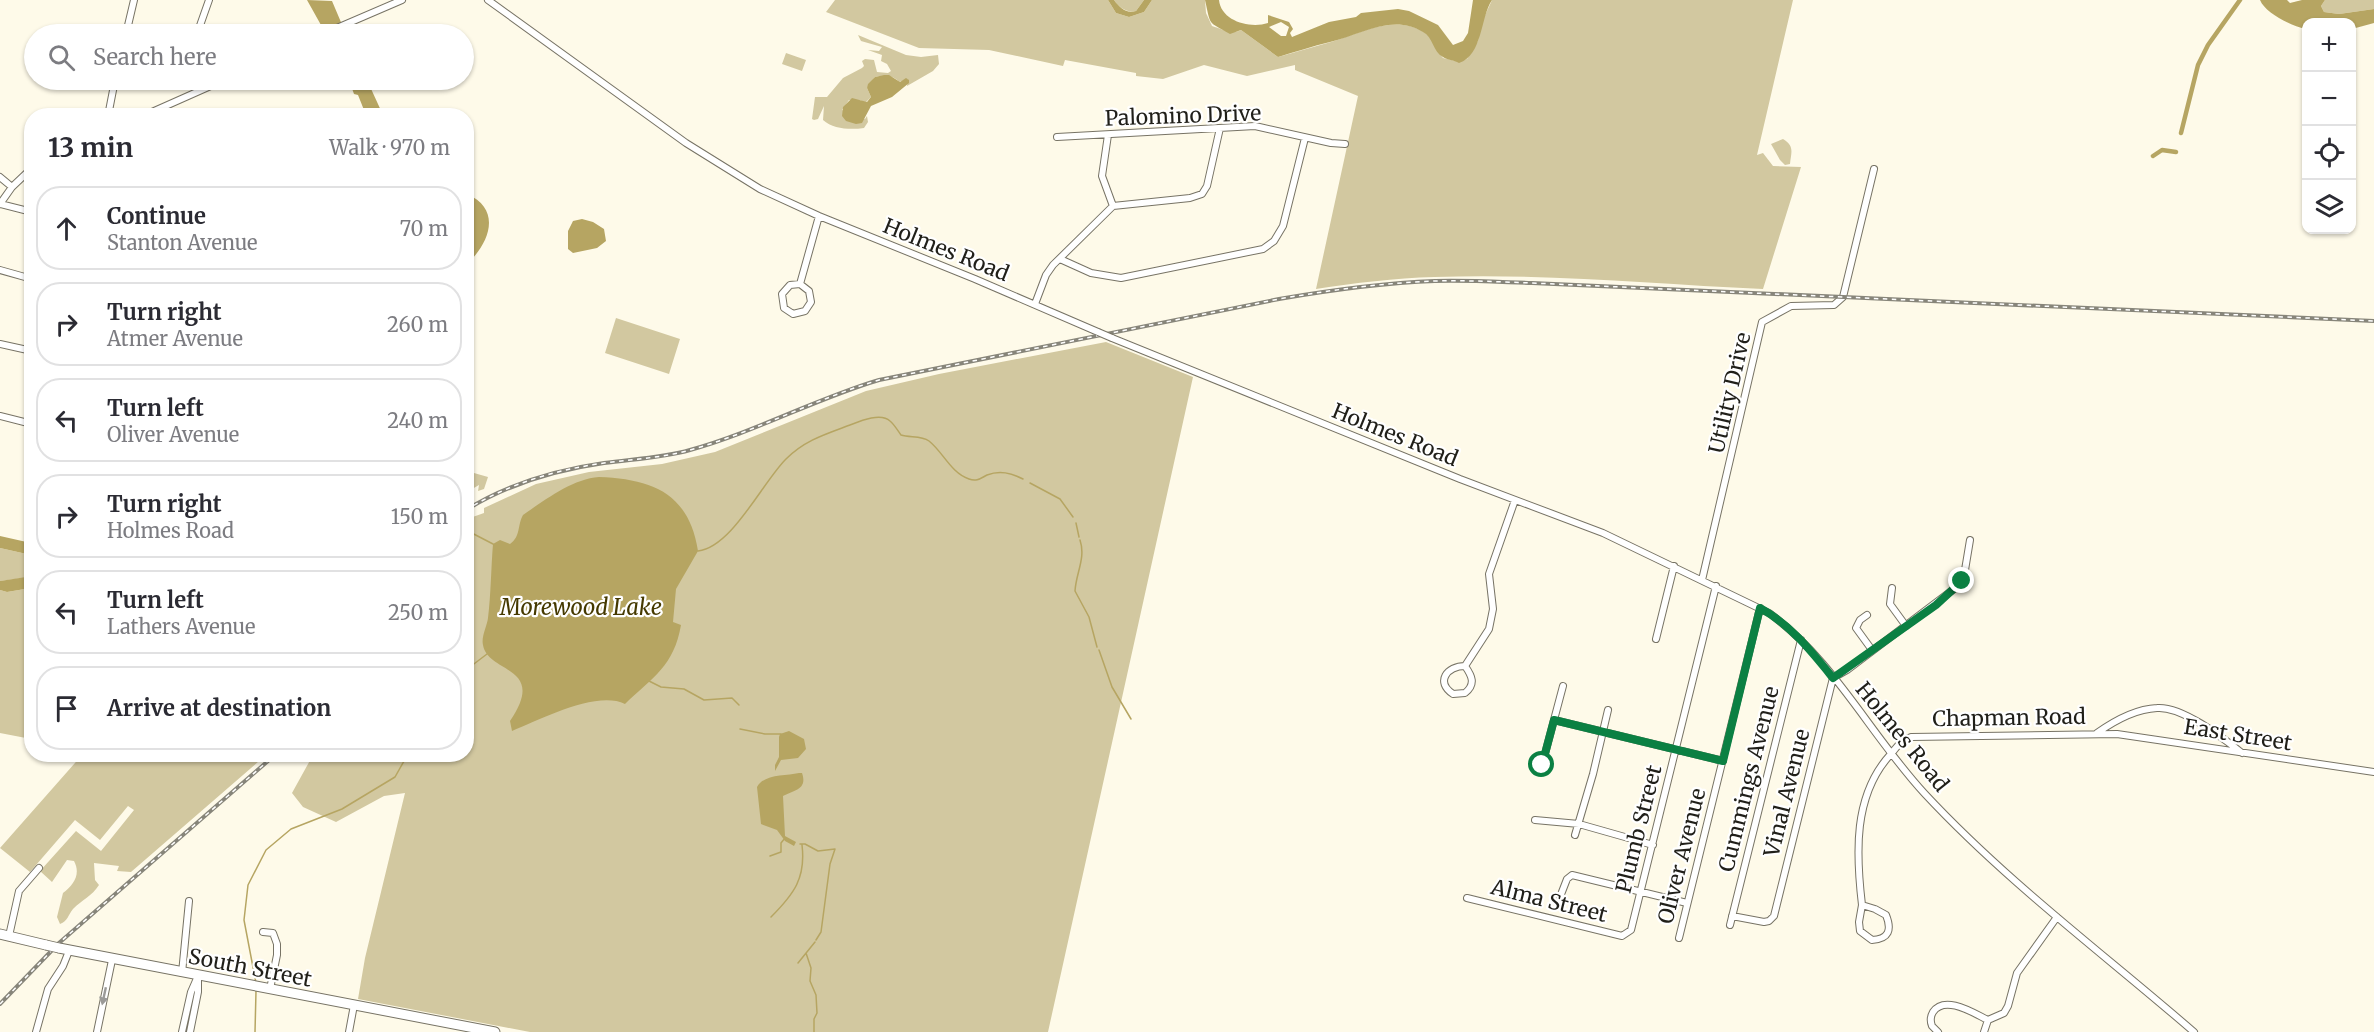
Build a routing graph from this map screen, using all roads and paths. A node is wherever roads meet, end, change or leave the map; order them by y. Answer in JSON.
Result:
{"nodes":[{"id":1,"x":134,"y":0,"type":"edge"},
{"id":2,"x":209,"y":0,"type":"edge"},
{"id":3,"x":402,"y":0,"type":"edge"},
{"id":4,"x":488,"y":0,"type":"edge"},
{"id":5,"x":128,"y":24,"type":"edge"},
{"id":6,"x":201,"y":24,"type":"edge"},
{"id":7,"x":348,"y":24,"type":"edge"},
{"id":8,"x":113,"y":90,"type":"edge"},
{"id":9,"x":195,"y":90,"type":"edge"},
{"id":10,"x":110,"y":108,"type":"edge"},
{"id":11,"x":165,"y":108,"type":"edge"},
{"id":12,"x":1220,"y":128,"type":"junction"},
{"id":13,"x":1108,"y":135,"type":"junction"},
{"id":14,"x":1057,"y":137,"type":"dead end"},
{"id":15,"x":1305,"y":138,"type":"junction"},
{"id":16,"x":1345,"y":144,"type":"dead end"},
{"id":17,"x":1874,"y":169,"type":"dead end"},
{"id":18,"x":24,"y":176,"type":"edge"},
{"id":19,"x":0,"y":177,"type":"edge"},
{"id":20,"x":12,"y":187,"type":"junction"},
{"id":21,"x":0,"y":204,"type":"edge"},
{"id":22,"x":1113,"y":206,"type":"junction"},
{"id":23,"x":24,"y":210,"type":"edge"},
{"id":24,"x":819,"y":216,"type":"junction"},
{"id":25,"x":1060,"y":259,"type":"junction"},
{"id":26,"x":0,"y":270,"type":"edge"},
{"id":27,"x":24,"y":277,"type":"edge"},
{"id":28,"x":801,"y":284,"type":"junction"},
{"id":29,"x":1035,"y":304,"type":"junction"},
{"id":30,"x":0,"y":344,"type":"edge"},
{"id":31,"x":24,"y":349,"type":"edge"},
{"id":32,"x":0,"y":416,"type":"edge"},
{"id":33,"x":24,"y":422,"type":"edge"},
{"id":34,"x":1515,"y":500,"type":"junction"},
{"id":35,"x":1970,"y":540,"type":"dead end"},
{"id":36,"x":1674,"y":566,"type":"junction"},
{"id":37,"x":1702,"y":580,"type":"junction"},
{"id":38,"x":1716,"y":586,"type":"junction"},
{"id":39,"x":1892,"y":588,"type":"dead end"},
{"id":40,"x":1760,"y":608,"type":"junction"},
{"id":41,"x":1868,"y":615,"type":"dead end"},
{"id":42,"x":1906,"y":626,"type":"junction"},
{"id":43,"x":1656,"y":639,"type":"dead end"},
{"id":44,"x":1801,"y":640,"type":"junction"},
{"id":45,"x":1872,"y":650,"type":"junction"},
{"id":46,"x":1465,"y":666,"type":"junction"},
{"id":47,"x":1833,"y":678,"type":"junction"},
{"id":48,"x":1563,"y":686,"type":"dead end"},
{"id":49,"x":1608,"y":710,"type":"dead end"},
{"id":50,"x":1554,"y":720,"type":"junction"},
{"id":51,"x":1602,"y":733,"type":"junction"},
{"id":52,"x":2097,"y":733,"type":"junction"},
{"id":53,"x":1676,"y":750,"type":"junction"},
{"id":54,"x":1892,"y":753,"type":"junction"},
{"id":55,"x":2242,"y":753,"type":"junction"},
{"id":56,"x":1723,"y":761,"type":"junction"},
{"id":57,"x":1542,"y":765,"type":"dead end"},
{"id":58,"x":2374,"y":772,"type":"edge"},
{"id":59,"x":1535,"y":820,"type":"dead end"},
{"id":60,"x":1579,"y":824,"type":"junction"},
{"id":61,"x":1575,"y":835,"type":"dead end"},
{"id":62,"x":1653,"y":845,"type":"junction"},
{"id":63,"x":39,"y":868,"type":"dead end"},
{"id":64,"x":1642,"y":891,"type":"junction"},
{"id":65,"x":1560,"y":897,"type":"dead end"},
{"id":66,"x":1467,"y":898,"type":"dead end"},
{"id":67,"x":189,"y":901,"type":"dead end"},
{"id":68,"x":1688,"y":903,"type":"junction"},
{"id":69,"x":1862,"y":905,"type":"junction"},
{"id":70,"x":1732,"y":915,"type":"junction"},
{"id":71,"x":2057,"y":917,"type":"junction"},
{"id":72,"x":1730,"y":925,"type":"dead end"},
{"id":73,"x":263,"y":932,"type":"dead end"},
{"id":74,"x":5,"y":935,"type":"edge"},
{"id":75,"x":1622,"y":936,"type":"joint"},
{"id":76,"x":1679,"y":938,"type":"dead end"},
{"id":77,"x":64,"y":950,"type":"junction"},
{"id":78,"x":112,"y":960,"type":"junction"},
{"id":79,"x":182,"y":973,"type":"junction"},
{"id":80,"x":198,"y":976,"type":"junction"},
{"id":81,"x":270,"y":989,"type":"junction"},
{"id":82,"x":354,"y":1005,"type":"junction"},
{"id":83,"x":1988,"y":1020,"type":"junction"},
{"id":84,"x":36,"y":1032,"type":"edge"},
{"id":85,"x":97,"y":1032,"type":"edge"},
{"id":86,"x":182,"y":1032,"type":"edge"},
{"id":87,"x":190,"y":1032,"type":"edge"},
{"id":88,"x":349,"y":1032,"type":"edge"},
{"id":89,"x":495,"y":1032,"type":"edge"},
{"id":90,"x":1938,"y":1032,"type":"edge"},
{"id":91,"x":1984,"y":1032,"type":"edge"},
{"id":92,"x":2194,"y":1032,"type":"edge"}],
"edges":[{"from":1,"to":5,"type":"street"},
{"from":2,"to":6,"type":"street"},
{"from":3,"to":7,"type":"street"},
{"from":4,"to":24,"type":"street","name":"Holmes Road"},
{"from":8,"to":10,"type":"street"},
{"from":9,"to":11,"type":"street"},
{"from":12,"to":13,"type":"street","name":"Palomino Drive"},
{"from":12,"to":15,"type":"street","name":"Palomino Drive"},
{"from":12,"to":22,"type":"street"},
{"from":13,"to":14,"type":"street","name":"Palomino Drive"},
{"from":13,"to":22,"type":"street"},
{"from":15,"to":16,"type":"street","name":"Palomino Drive"},
{"from":15,"to":25,"type":"street"},
{"from":17,"to":37,"type":"street","name":"Utility Drive"},
{"from":18,"to":20,"type":"street"},
{"from":19,"to":20,"type":"street"},
{"from":20,"to":21,"type":"street"},
{"from":21,"to":23,"type":"street"},
{"from":22,"to":25,"type":"street"},
{"from":24,"to":28,"type":"street"},
{"from":24,"to":29,"type":"street","name":"Holmes Road"},
{"from":25,"to":29,"type":"street"},
{"from":26,"to":27,"type":"street"},
{"from":28,"to":28,"type":"street"},
{"from":29,"to":34,"type":"street","name":"Holmes Road","bridge":true},
{"from":30,"to":31,"type":"street"},
{"from":32,"to":33,"type":"street"},
{"from":34,"to":36,"type":"street","name":"Holmes Road"},
{"from":34,"to":46,"type":"street"},
{"from":35,"to":42,"type":"street"},
{"from":36,"to":37,"type":"street","name":"Holmes Road"},
{"from":36,"to":43,"type":"street"},
{"from":37,"to":38,"type":"street","name":"Holmes Road"},
{"from":38,"to":40,"type":"street","name":"Holmes Road"},
{"from":38,"to":53,"type":"street","name":"Plumb Street"},
{"from":39,"to":42,"type":"street"},
{"from":40,"to":44,"type":"street","name":"Holmes Road"},
{"from":40,"to":56,"type":"street","name":"Oliver Avenue"},
{"from":41,"to":45,"type":"street"},
{"from":42,"to":45,"type":"street"},
{"from":44,"to":47,"type":"street","name":"Holmes Road"},
{"from":44,"to":70,"type":"street","name":"Cummings Avenue"},
{"from":45,"to":47,"type":"street"},
{"from":46,"to":46,"type":"street"},
{"from":47,"to":54,"type":"street","name":"Holmes Road"},
{"from":47,"to":70,"type":"street","name":"Vinal Avenue"},
{"from":48,"to":50,"type":"street"},
{"from":49,"to":51,"type":"street"},
{"from":50,"to":51,"type":"street"},
{"from":50,"to":57,"type":"street"},
{"from":51,"to":53,"type":"street"},
{"from":51,"to":60,"type":"street"},
{"from":52,"to":54,"type":"street","name":"Chapman Road"},
{"from":52,"to":55,"type":"street","name":"East Street"},
{"from":52,"to":55,"type":"street"},
{"from":53,"to":56,"type":"street"},
{"from":53,"to":62,"type":"street","name":"Plumb Street"},
{"from":54,"to":69,"type":"street","name":"Chapman Road"},
{"from":54,"to":71,"type":"street","name":"Holmes Road"},
{"from":55,"to":58,"type":"street","name":"East Street"},
{"from":56,"to":68,"type":"street","name":"Oliver Avenue"},
{"from":59,"to":60,"type":"street"},
{"from":60,"to":61,"type":"street"},
{"from":60,"to":62,"type":"street"},
{"from":62,"to":64,"type":"street","name":"Plumb Street"},
{"from":63,"to":74,"type":"street"},
{"from":64,"to":65,"type":"street"},
{"from":64,"to":68,"type":"street"},
{"from":64,"to":75,"type":"street","name":"Plumb Street"},
{"from":66,"to":75,"type":"street","name":"Alma Street"},
{"from":67,"to":79,"type":"street"},
{"from":68,"to":76,"type":"street","name":"Oliver Avenue"},
{"from":69,"to":69,"type":"street"},
{"from":70,"to":72,"type":"street","name":"Cummings Avenue"},
{"from":71,"to":83,"type":"street"},
{"from":71,"to":92,"type":"street","name":"Holmes Road"},
{"from":73,"to":81,"type":"street"},
{"from":74,"to":77,"type":"highway","name":"South Street","bridge":true},
{"from":77,"to":78,"type":"highway","name":"South Street"},
{"from":77,"to":84,"type":"street"},
{"from":78,"to":79,"type":"highway","name":"South Street"},
{"from":78,"to":85,"type":"street","one_way":true},
{"from":79,"to":80,"type":"highway","name":"South Street"},
{"from":80,"to":81,"type":"highway","name":"South Street"},
{"from":80,"to":86,"type":"street"},
{"from":80,"to":87,"type":"street"},
{"from":81,"to":82,"type":"highway","name":"South Street"},
{"from":82,"to":88,"type":"street"},
{"from":82,"to":89,"type":"highway","name":"South Street"},
{"from":83,"to":90,"type":"street"},
{"from":83,"to":91,"type":"street"}]}
